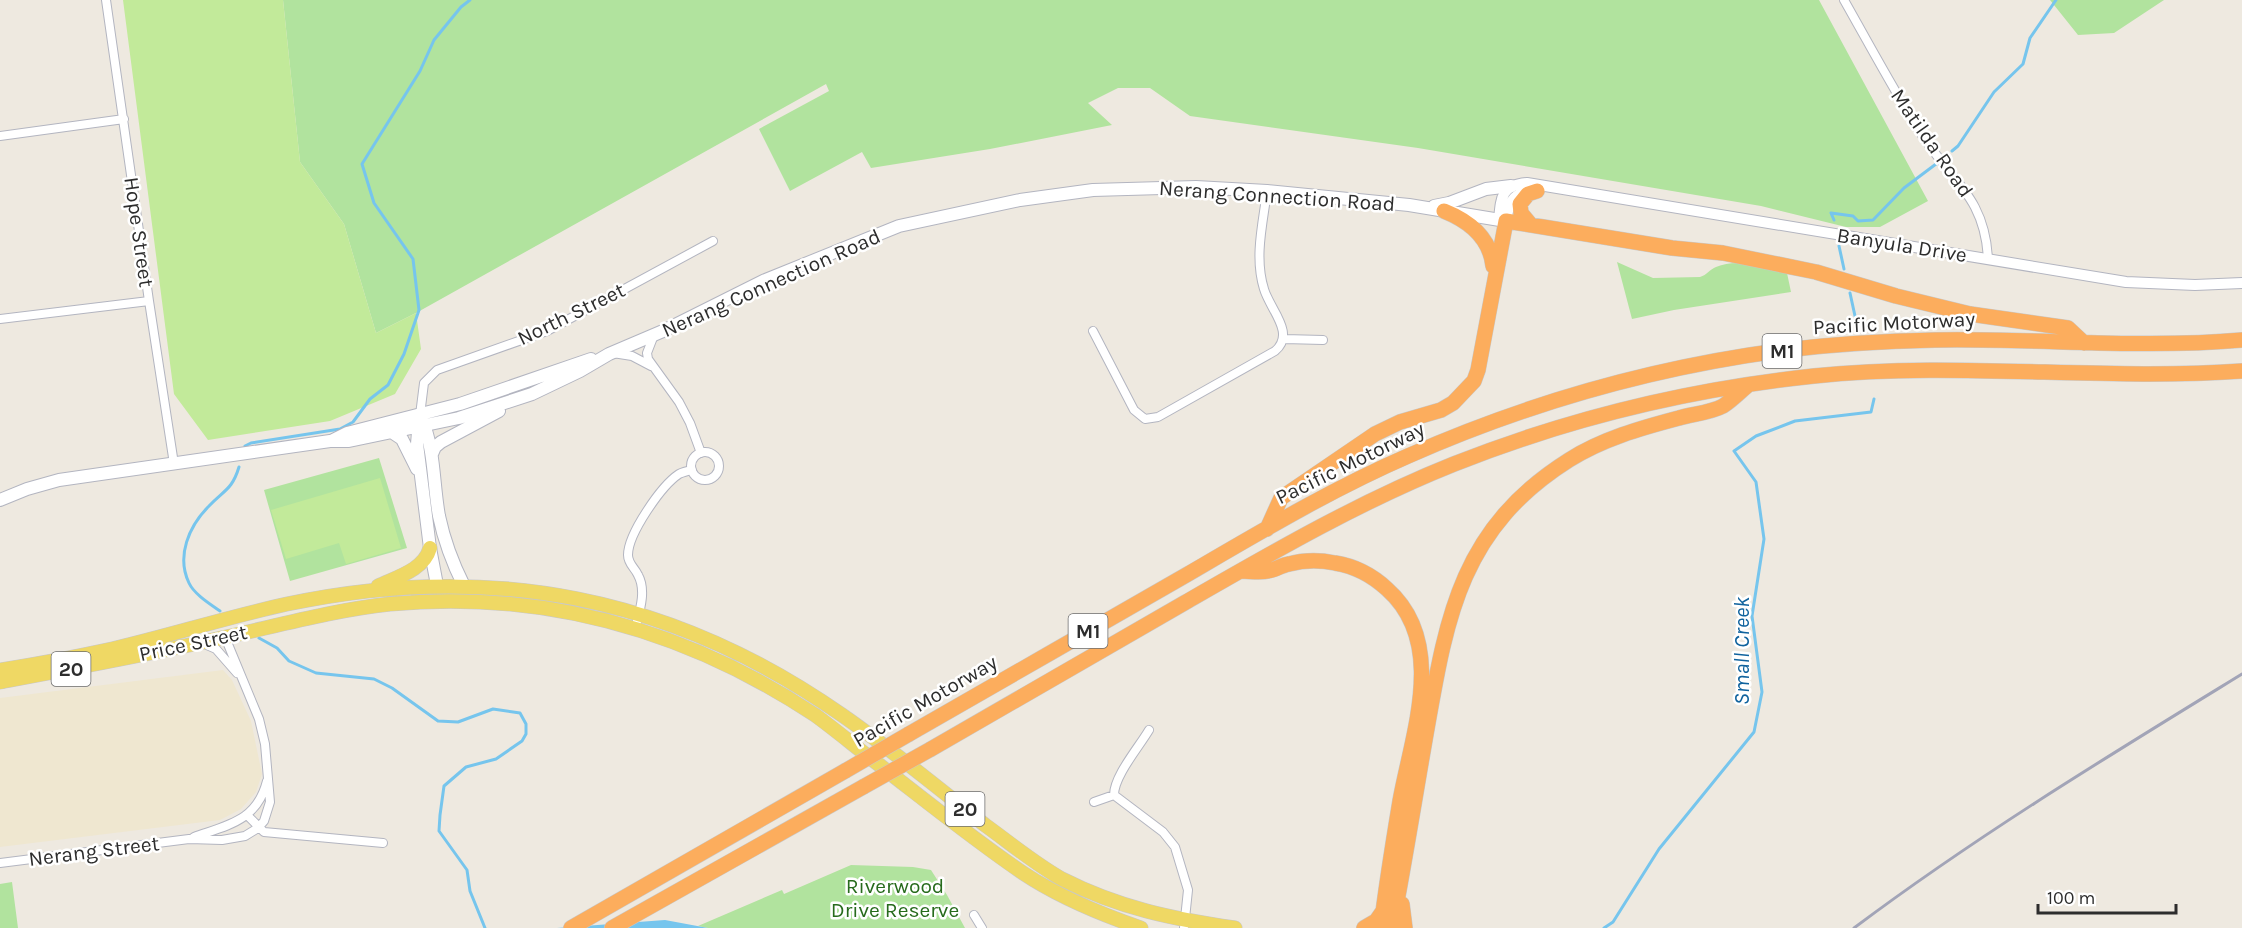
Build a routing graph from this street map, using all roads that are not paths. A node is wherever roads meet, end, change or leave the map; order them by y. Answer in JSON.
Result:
{"nodes":[{"id":1,"x":106,"y":0,"type":"edge"},
{"id":2,"x":1844,"y":0,"type":"edge"},
{"id":3,"x":124,"y":119,"type":"junction"},
{"id":4,"x":0,"y":136,"type":"edge"},
{"id":5,"x":1511,"y":186,"type":"junction"},
{"id":6,"x":1564,"y":190,"type":"junction"},
{"id":7,"x":1267,"y":191,"type":"junction"},
{"id":8,"x":1537,"y":191,"type":"junction"},
{"id":9,"x":1424,"y":207,"type":"junction"},
{"id":10,"x":1444,"y":211,"type":"junction"},
{"id":11,"x":1502,"y":221,"type":"junction"},
{"id":12,"x":1531,"y":225,"type":"junction"},
{"id":13,"x":713,"y":241,"type":"dead end"},
{"id":14,"x":1988,"y":259,"type":"junction"},
{"id":15,"x":1493,"y":266,"type":"junction"},
{"id":16,"x":2242,"y":283,"type":"edge"},
{"id":17,"x":1493,"y":284,"type":"junction"},
{"id":18,"x":148,"y":301,"type":"junction"},
{"id":19,"x":0,"y":319,"type":"edge"},
{"id":20,"x":1093,"y":331,"type":"dead end"},
{"id":21,"x":654,"y":334,"type":"junction"},
{"id":22,"x":1284,"y":339,"type":"junction"},
{"id":23,"x":1323,"y":340,"type":"dead end"},
{"id":24,"x":2242,"y":340,"type":"edge"},
{"id":25,"x":2084,"y":343,"type":"junction"},
{"id":26,"x":611,"y":354,"type":"junction"},
{"id":27,"x":652,"y":366,"type":"junction"},
{"id":28,"x":2242,"y":371,"type":"edge"},
{"id":29,"x":1750,"y":384,"type":"junction"},
{"id":30,"x":532,"y":394,"type":"junction"},
{"id":31,"x":421,"y":423,"type":"junction"},
{"id":32,"x":393,"y":433,"type":"junction"},
{"id":33,"x":330,"y":441,"type":"junction"},
{"id":34,"x":701,"y":453,"type":"junction"},
{"id":35,"x":432,"y":454,"type":"junction"},
{"id":36,"x":174,"y":464,"type":"junction"},
{"id":37,"x":692,"y":470,"type":"junction"},
{"id":38,"x":422,"y":481,"type":"junction"},
{"id":39,"x":0,"y":500,"type":"edge"},
{"id":40,"x":1267,"y":528,"type":"junction"},
{"id":41,"x":430,"y":548,"type":"junction"},
{"id":42,"x":1240,"y":571,"type":"junction"},
{"id":43,"x":437,"y":585,"type":"junction"},
{"id":44,"x":464,"y":586,"type":"junction"},
{"id":45,"x":365,"y":591,"type":"junction"},
{"id":46,"x":465,"y":601,"type":"junction"},
{"id":47,"x":639,"y":613,"type":"junction"},
{"id":48,"x":635,"y":629,"type":"junction"},
{"id":49,"x":170,"y":633,"type":"junction"},
{"id":50,"x":225,"y":637,"type":"junction"},
{"id":51,"x":199,"y":643,"type":"junction"},
{"id":52,"x":0,"y":670,"type":"edge"},
{"id":53,"x":0,"y":682,"type":"edge"},
{"id":54,"x":245,"y":686,"type":"junction"},
{"id":55,"x":1149,"y":730,"type":"dead end"},
{"id":56,"x":267,"y":763,"type":"junction"},
{"id":57,"x":1114,"y":795,"type":"junction"},
{"id":58,"x":1094,"y":802,"type":"dead end"},
{"id":59,"x":247,"y":815,"type":"junction"},
{"id":60,"x":258,"y":828,"type":"junction"},
{"id":61,"x":189,"y":839,"type":"junction"},
{"id":62,"x":383,"y":843,"type":"dead end"},
{"id":63,"x":0,"y":863,"type":"edge"},
{"id":64,"x":1401,"y":880,"type":"junction"},
{"id":65,"x":1383,"y":911,"type":"junction"},
{"id":66,"x":974,"y":915,"type":"dead end"},
{"id":67,"x":1185,"y":924,"type":"edge"},
{"id":68,"x":571,"y":928,"type":"edge"},
{"id":69,"x":612,"y":928,"type":"edge"},
{"id":70,"x":982,"y":928,"type":"edge"},
{"id":71,"x":1141,"y":928,"type":"edge"},
{"id":72,"x":1235,"y":928,"type":"edge"},
{"id":73,"x":1364,"y":928,"type":"edge"},
{"id":74,"x":1381,"y":928,"type":"edge"},
{"id":75,"x":1392,"y":928,"type":"edge"},
{"id":76,"x":1405,"y":928,"type":"edge"}],
"edges":[{"from":1,"to":3,"type":"street","name":"Hope Street"},
{"from":2,"to":14,"type":"street","name":"Matilda Road"},
{"from":3,"to":4,"type":"street"},
{"from":3,"to":18,"type":"street","name":"Hope Street"},
{"from":5,"to":6,"type":"street","name":"Banyula Drive"},
{"from":5,"to":9,"type":"main road"},
{"from":5,"to":11,"type":"street"},
{"from":6,"to":8,"type":"street","name":"Banyula Drive"},
{"from":6,"to":14,"type":"street","name":"Banyula Drive"},
{"from":7,"to":9,"type":"main road","name":"Nerang Connection Road"},
{"from":7,"to":21,"type":"main road","name":"Nerang Connection Road"},
{"from":7,"to":22,"type":"street"},
{"from":8,"to":11,"type":"street","name":"Banyula Drive"},
{"from":8,"to":12,"type":"highway"},
{"from":9,"to":10,"type":"main road","name":"Nerang Connection Road"},
{"from":10,"to":11,"type":"main road","name":"Nerang Connection Road"},
{"from":10,"to":15,"type":"highway"},
{"from":11,"to":12,"type":"highway"},
{"from":11,"to":15,"type":"highway"},
{"from":11,"to":17,"type":"highway"},
{"from":12,"to":25,"type":"highway"},
{"from":13,"to":31,"type":"street","name":"North Street"},
{"from":14,"to":16,"type":"street","name":"Banyula Drive"},
{"from":15,"to":17,"type":"highway"},
{"from":17,"to":40,"type":"highway"},
{"from":18,"to":19,"type":"street"},
{"from":18,"to":36,"type":"street","name":"Hope Street"},
{"from":20,"to":22,"type":"street"},
{"from":21,"to":26,"type":"main road","name":"Nerang Connection Road"},
{"from":21,"to":27,"type":"street"},
{"from":22,"to":23,"type":"street"},
{"from":24,"to":25,"type":"highway","name":"Pacific Motorway","number":"M1"},
{"from":25,"to":40,"type":"highway","name":"Pacific Motorway","number":"M1"},
{"from":26,"to":27,"type":"street"},
{"from":26,"to":30,"type":"main road","name":"Nerang Connection Road"},
{"from":26,"to":31,"type":"main road","name":"Nerang Connection Road"},
{"from":27,"to":34,"type":"street"},
{"from":28,"to":29,"type":"highway","name":"Pacific Motorway","number":"M1"},
{"from":29,"to":42,"type":"highway","name":"Pacific Motorway","number":"M1"},
{"from":29,"to":64,"type":"highway"},
{"from":30,"to":31,"type":"main road","name":"Nerang Connection Road"},
{"from":30,"to":35,"type":"main road"},
{"from":31,"to":32,"type":"main road","name":"Nerang Connection Road"},
{"from":31,"to":33,"type":"main road","name":"Nerang Connection Road"},
{"from":31,"to":35,"type":"main road","name":"North Street"},
{"from":31,"to":38,"type":"main road","name":"North Street"},
{"from":32,"to":33,"type":"main road","name":"Nerang Connection Road"},
{"from":32,"to":38,"type":"main road"},
{"from":33,"to":36,"type":"main road","name":"Nerang Connection Road"},
{"from":34,"to":37,"type":"street"},
{"from":34,"to":37,"type":"street"},
{"from":35,"to":44,"type":"main road","name":"North Street"},
{"from":36,"to":39,"type":"main road","name":"Nerang Connection Road"},
{"from":37,"to":47,"type":"street"},
{"from":38,"to":41,"type":"main road","name":"North Street"},
{"from":40,"to":68,"type":"highway","name":"Pacific Motorway","number":"M1","bridge":true},
{"from":41,"to":43,"type":"main road","name":"North Street"},
{"from":41,"to":45,"type":"main road"},
{"from":42,"to":65,"type":"highway"},
{"from":42,"to":69,"type":"highway","name":"Pacific Motorway","number":"M1","bridge":true},
{"from":43,"to":44,"type":"main road","number":"20"},
{"from":43,"to":45,"type":"main road","number":"20"},
{"from":43,"to":46,"type":"main road"},
{"from":44,"to":47,"type":"main road","number":"20"},
{"from":45,"to":49,"type":"main road","name":"Price Street","number":"20"},
{"from":46,"to":48,"type":"main road","number":"20"},
{"from":46,"to":50,"type":"main road","name":"Price Street","number":"20"},
{"from":47,"to":48,"type":"street"},
{"from":47,"to":67,"type":"main road","number":"20"},
{"from":48,"to":71,"type":"main road","number":"20"},
{"from":49,"to":50,"type":"main road"},
{"from":49,"to":52,"type":"main road","name":"Price Street","number":"20"},
{"from":50,"to":51,"type":"main road","name":"Price Street","number":"20"},
{"from":50,"to":54,"type":"street"},
{"from":51,"to":53,"type":"main road","name":"Price Street","number":"20"},
{"from":51,"to":54,"type":"street"},
{"from":54,"to":56,"type":"street"},
{"from":55,"to":57,"type":"street"},
{"from":56,"to":59,"type":"street"},
{"from":56,"to":60,"type":"street"},
{"from":57,"to":58,"type":"street"},
{"from":57,"to":67,"type":"street"},
{"from":59,"to":60,"type":"street"},
{"from":59,"to":61,"type":"street","name":"Nerang Street"},
{"from":60,"to":61,"type":"street","name":"Nerang Street"},
{"from":60,"to":62,"type":"street"},
{"from":61,"to":63,"type":"street","name":"Nerang Street"},
{"from":64,"to":75,"type":"highway"},
{"from":64,"to":76,"type":"highway"},
{"from":65,"to":73,"type":"highway"},
{"from":65,"to":74,"type":"highway"},
{"from":66,"to":70,"type":"street"},
{"from":67,"to":72,"type":"main road","number":"20"}]}
